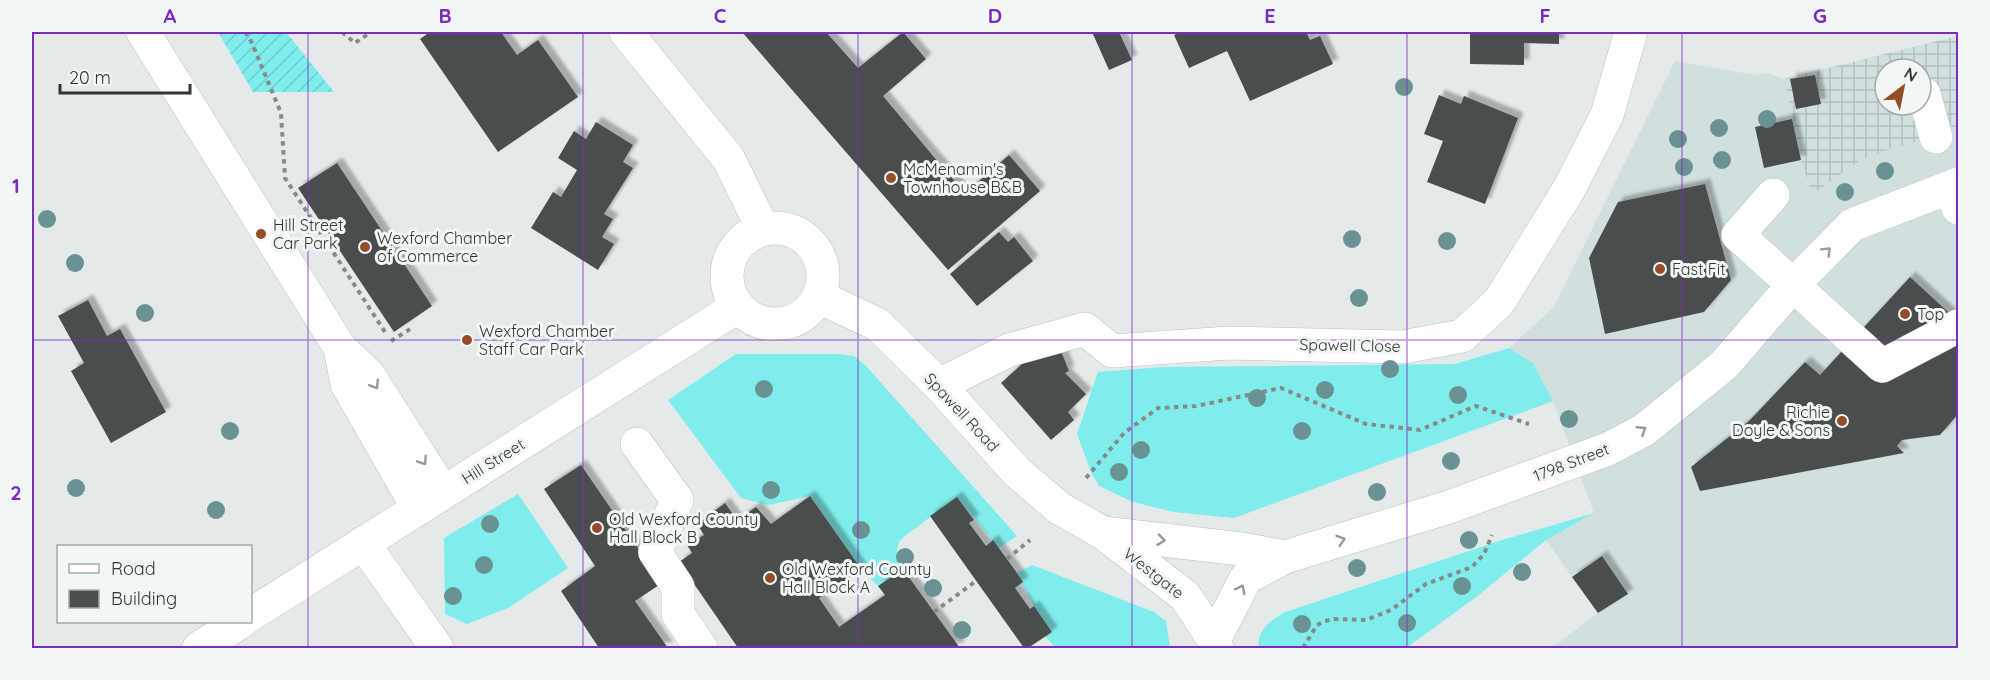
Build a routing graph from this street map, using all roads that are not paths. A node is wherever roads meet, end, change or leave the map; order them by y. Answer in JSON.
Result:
{"nodes":[{"id":1,"x":143,"y":32,"type":"edge"},
{"id":2,"x":626,"y":32,"type":"edge"},
{"id":3,"x":1631,"y":32,"type":"edge"},
{"id":4,"x":1930,"y":117,"type":"edge"},
{"id":5,"x":1936,"y":137,"type":"dead end"},
{"id":6,"x":1956,"y":193,"type":"edge"},
{"id":7,"x":1773,"y":195,"type":"dead end"},
{"id":8,"x":763,"y":229,"type":"junction"},
{"id":9,"x":1793,"y":285,"type":"junction"},
{"id":10,"x":819,"y":297,"type":"junction"},
{"id":11,"x":737,"y":307,"type":"junction"},
{"id":12,"x":1959,"y":326,"type":"edge"},
{"id":13,"x":939,"y":385,"type":"junction"},
{"id":14,"x":637,"y":444,"type":"dead end"},
{"id":15,"x":431,"y":500,"type":"junction"},
{"id":16,"x":1102,"y":533,"type":"junction"},
{"id":17,"x":363,"y":543,"type":"junction"},
{"id":18,"x":1286,"y":557,"type":"junction"},
{"id":19,"x":252,"y":614,"type":"edge"},
{"id":20,"x":238,"y":623,"type":"edge"},
{"id":21,"x":1216,"y":644,"type":"edge"},
{"id":22,"x":199,"y":648,"type":"edge"},
{"id":23,"x":437,"y":648,"type":"edge"},
{"id":24,"x":701,"y":648,"type":"edge"}],
"edges":[{"from":1,"to":15,"type":"main road"},
{"from":2,"to":8,"type":"main road"},
{"from":3,"to":13,"type":"main road","name":"Spawell Close"},
{"from":4,"to":5,"type":"main road"},
{"from":9,"to":6,"type":"main road","name":"1798 Street","one_way":true},
{"from":7,"to":9,"type":"main road"},
{"from":8,"to":10,"type":"main road"},
{"from":8,"to":11,"type":"main road"},
{"from":9,"to":12,"type":"main road"},
{"from":18,"to":9,"type":"main road","name":"1798 Street","one_way":true},
{"from":10,"to":11,"type":"main road"},
{"from":10,"to":13,"type":"main road","name":"Spawell Road"},
{"from":11,"to":15,"type":"main road","name":"Hill Street"},
{"from":13,"to":16,"type":"main road","name":"Spawell Road"},
{"from":14,"to":24,"type":"main road"},
{"from":15,"to":17,"type":"main road","name":"Hill Street"},
{"from":16,"to":18,"type":"main road","name":"1798 Street","one_way":true},
{"from":16,"to":21,"type":"main road","name":"Westgate"},
{"from":17,"to":19,"type":"main road","name":"Hill Street"},
{"from":17,"to":23,"type":"main road"},
{"from":21,"to":18,"type":"main road","one_way":true},
{"from":20,"to":22,"type":"main road"}]}
